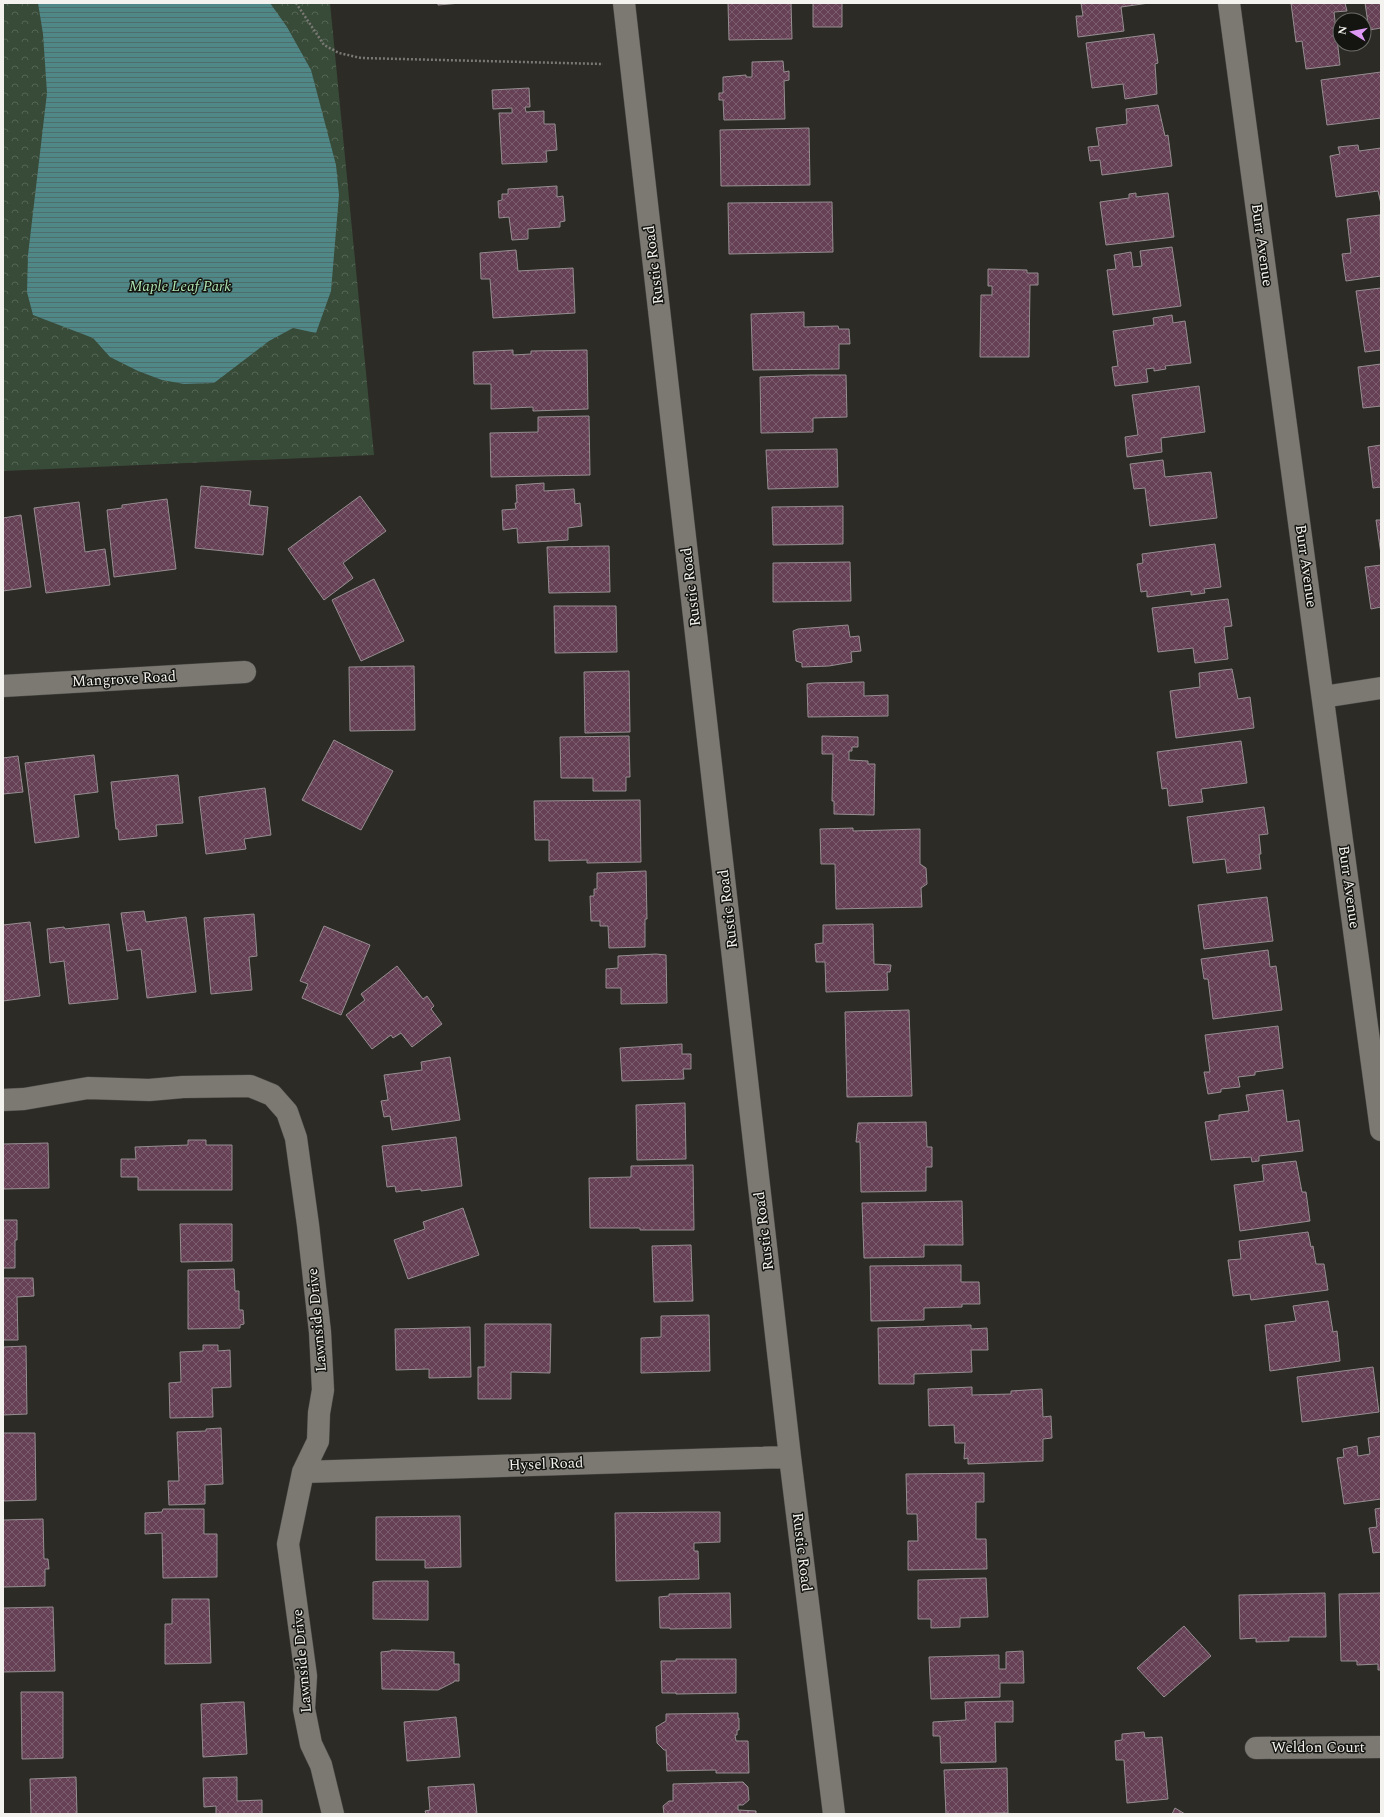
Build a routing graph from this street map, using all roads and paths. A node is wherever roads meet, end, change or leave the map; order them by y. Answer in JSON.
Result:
{"nodes":[{"id":1,"x":296,"y":3,"type":"edge"},
{"id":2,"x":624,"y":3,"type":"edge"},
{"id":3,"x":1229,"y":3,"type":"edge"},
{"id":4,"x":631,"y":65,"type":"junction"},
{"id":5,"x":245,"y":672,"type":"dead end"},
{"id":6,"x":3,"y":686,"type":"edge"},
{"id":7,"x":1381,"y":688,"type":"edge"},
{"id":8,"x":1323,"y":697,"type":"junction"},
{"id":9,"x":3,"y":1100,"type":"edge"},
{"id":10,"x":1381,"y":1130,"type":"edge"},
{"id":11,"x":790,"y":1457,"type":"junction"},
{"id":12,"x":303,"y":1472,"type":"junction"},
{"id":13,"x":1381,"y":1747,"type":"edge"},
{"id":14,"x":1256,"y":1748,"type":"dead end"},
{"id":15,"x":333,"y":1814,"type":"edge"},
{"id":16,"x":834,"y":1814,"type":"edge"}],
"edges":[{"from":1,"to":4,"type":"path"},
{"from":2,"to":4,"type":"street","name":"Rustic Road"},
{"from":3,"to":8,"type":"street","name":"Burr Avenue"},
{"from":4,"to":11,"type":"street","name":"Rustic Road"},
{"from":5,"to":6,"type":"street","name":"Mangrove Road"},
{"from":7,"to":8,"type":"street"},
{"from":8,"to":10,"type":"street","name":"Burr Avenue"},
{"from":9,"to":12,"type":"street","name":"Lawnside Drive"},
{"from":11,"to":12,"type":"street","name":"Hysel Road"},
{"from":11,"to":16,"type":"street","name":"Rustic Road"},
{"from":12,"to":15,"type":"street","name":"Lawnside Drive"},
{"from":13,"to":14,"type":"street","name":"Weldon Court"}]}
